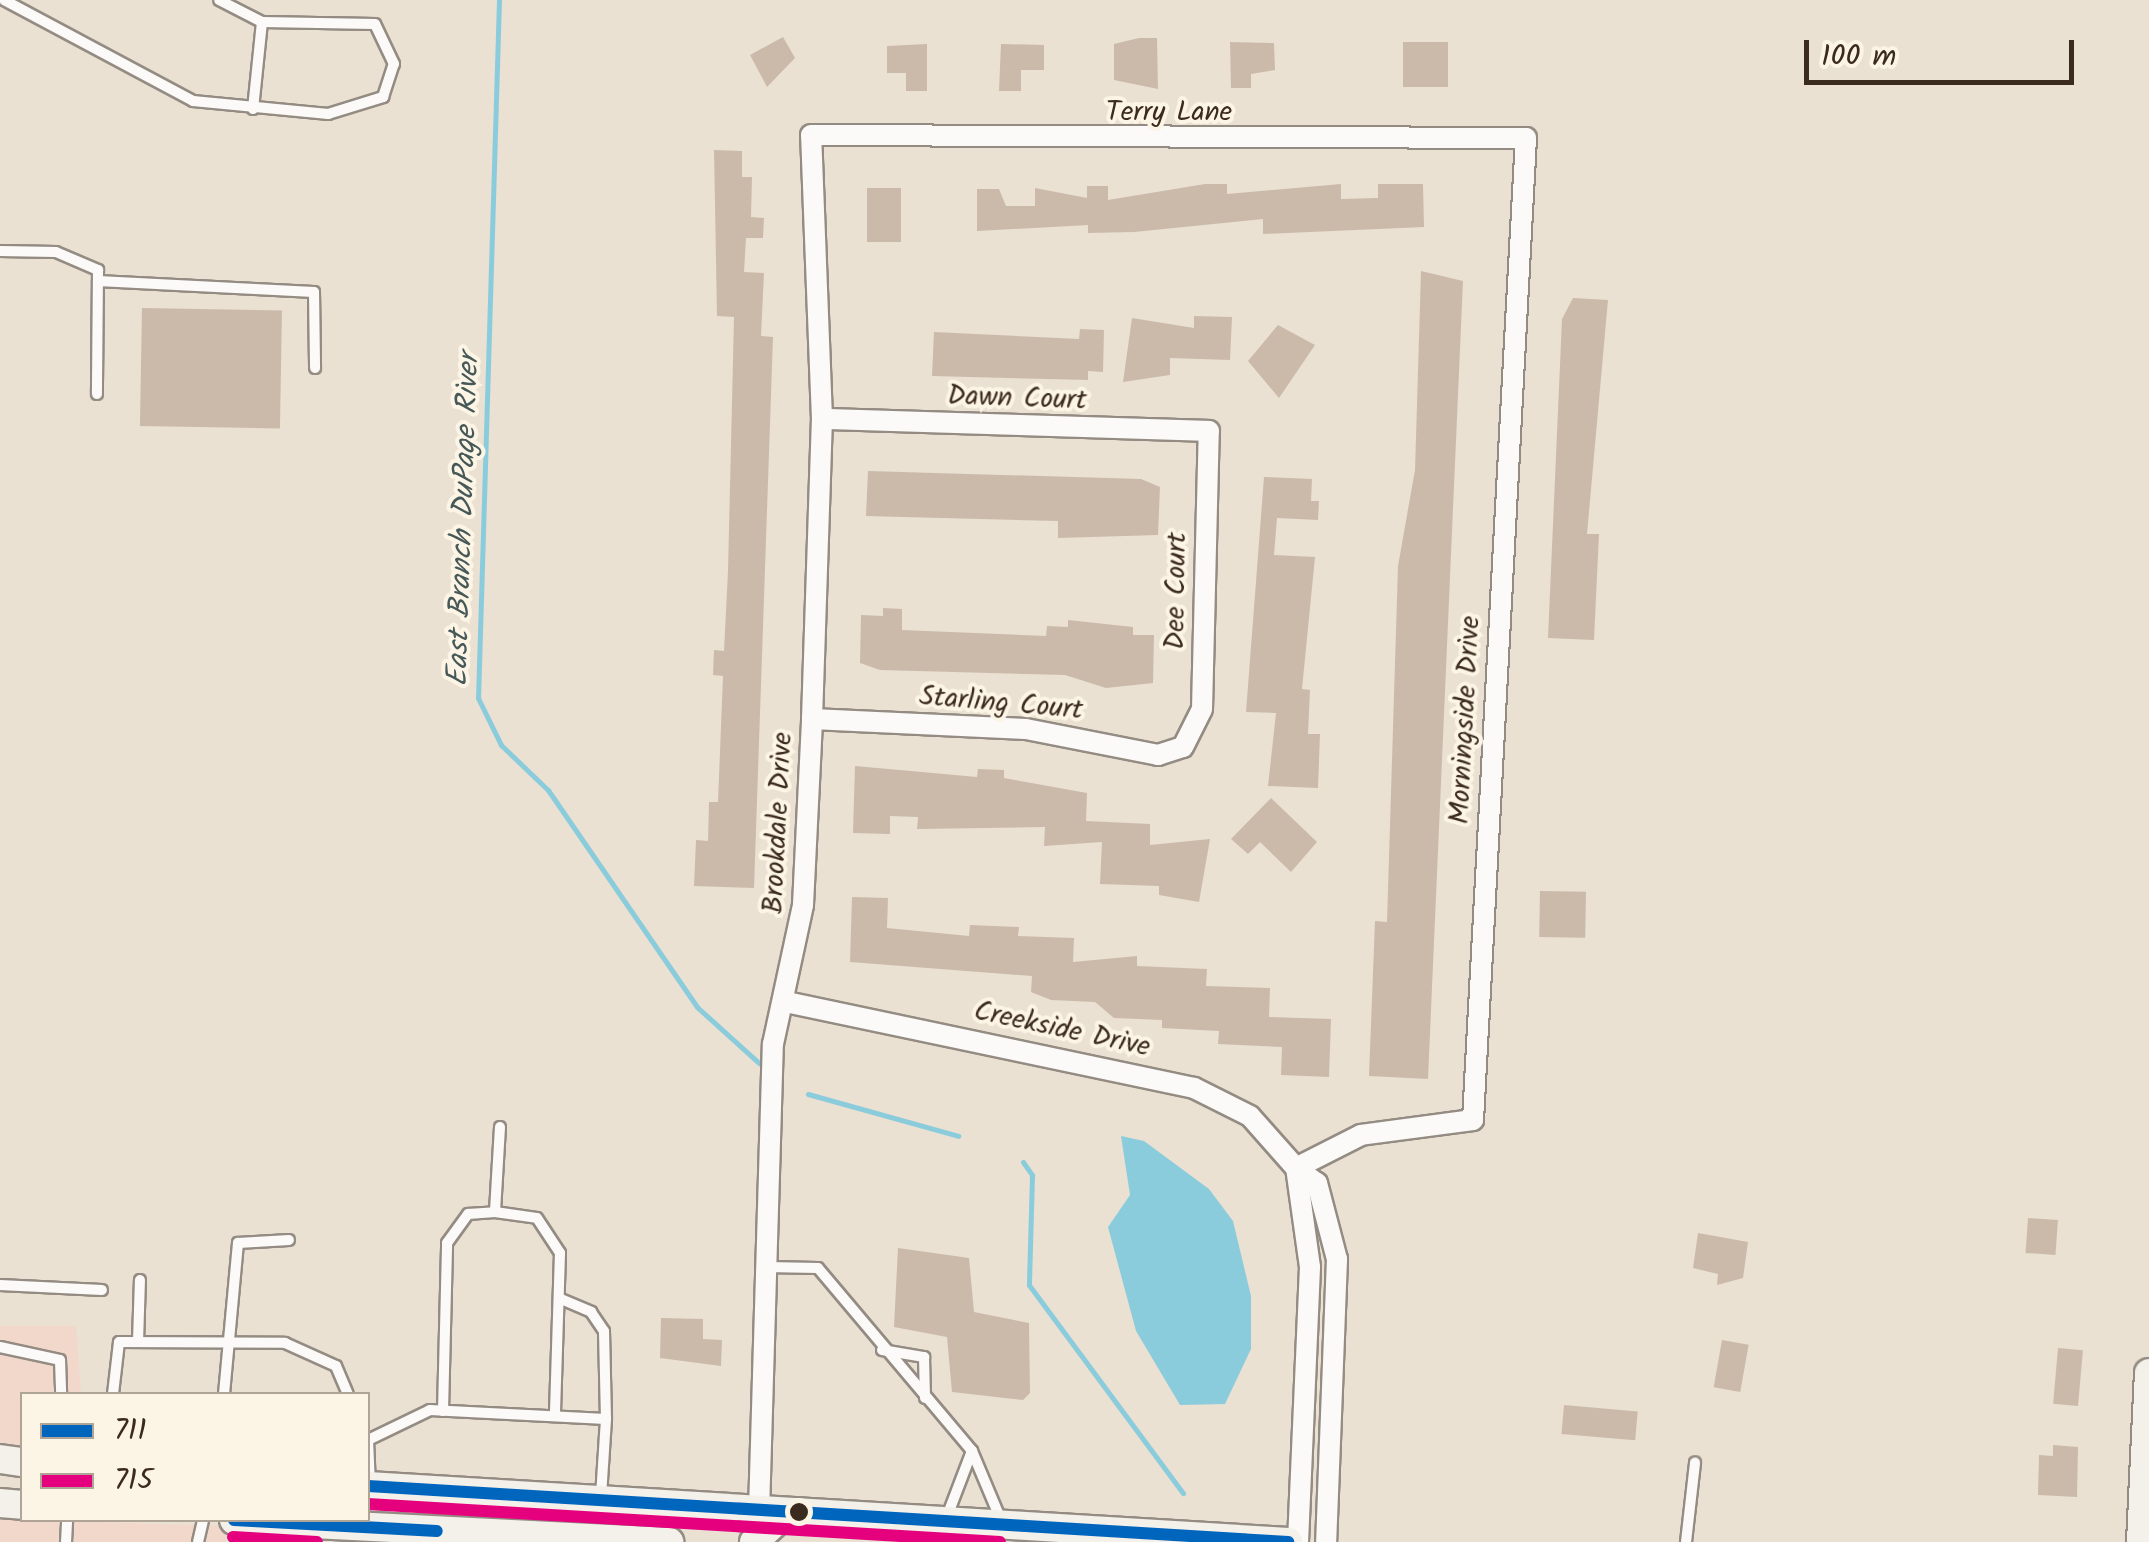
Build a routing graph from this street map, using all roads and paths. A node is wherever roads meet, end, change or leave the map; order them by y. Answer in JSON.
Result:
{"nodes":[{"id":1,"x":4,"y":0,"type":"edge"},
{"id":2,"x":220,"y":0,"type":"edge"},
{"id":3,"x":262,"y":22,"type":"junction"},
{"id":4,"x":253,"y":110,"type":"junction"},
{"id":5,"x":810,"y":134,"type":"joint"},
{"id":6,"x":1526,"y":138,"type":"joint"},
{"id":7,"x":0,"y":252,"type":"edge"},
{"id":8,"x":98,"y":281,"type":"junction"},
{"id":9,"x":315,"y":368,"type":"dead end"},
{"id":10,"x":96,"y":394,"type":"dead end"},
{"id":11,"x":822,"y":420,"type":"junction"},
{"id":12,"x":1210,"y":432,"type":"joint"},
{"id":13,"x":812,"y":719,"type":"junction"},
{"id":14,"x":1184,"y":747,"type":"joint"},
{"id":15,"x":787,"y":1002,"type":"junction"},
{"id":16,"x":500,"y":1128,"type":"dead end"},
{"id":17,"x":1296,"y":1168,"type":"junction"},
{"id":18,"x":495,"y":1212,"type":"junction"},
{"id":19,"x":289,"y":1240,"type":"dead end"},
{"id":20,"x":766,"y":1267,"type":"junction"},
{"id":21,"x":140,"y":1280,"type":"dead end"},
{"id":22,"x":0,"y":1285,"type":"edge"},
{"id":23,"x":102,"y":1290,"type":"dead end"},
{"id":24,"x":561,"y":1299,"type":"junction"},
{"id":25,"x":138,"y":1342,"type":"junction"},
{"id":26,"x":228,"y":1343,"type":"junction"},
{"id":27,"x":0,"y":1347,"type":"edge"},
{"id":28,"x":1307,"y":1348,"type":"junction"},
{"id":29,"x":1334,"y":1349,"type":"junction"},
{"id":30,"x":882,"y":1350,"type":"junction"},
{"id":31,"x":2149,"y":1372,"type":"edge"},
{"id":32,"x":61,"y":1392,"type":"edge"},
{"id":33,"x":113,"y":1392,"type":"edge"},
{"id":34,"x":224,"y":1392,"type":"edge"},
{"id":35,"x":347,"y":1392,"type":"edge"},
{"id":36,"x":924,"y":1398,"type":"junction"},
{"id":37,"x":443,"y":1411,"type":"junction"},
{"id":38,"x":555,"y":1416,"type":"junction"},
{"id":39,"x":606,"y":1420,"type":"junction"},
{"id":40,"x":370,"y":1439,"type":"edge"},
{"id":41,"x":972,"y":1452,"type":"junction"},
{"id":42,"x":1695,"y":1464,"type":"dead end"},
{"id":43,"x":370,"y":1486,"type":"edge"},
{"id":44,"x":601,"y":1500,"type":"junction"},
{"id":45,"x":772,"y":1512,"type":"junction"},
{"id":46,"x":274,"y":1522,"type":"edge"},
{"id":47,"x":944,"y":1522,"type":"junction"},
{"id":48,"x":1004,"y":1526,"type":"junction"},
{"id":49,"x":669,"y":1542,"type":"edge"},
{"id":50,"x":754,"y":1542,"type":"edge"},
{"id":51,"x":1288,"y":1542,"type":"edge"},
{"id":52,"x":1298,"y":1542,"type":"edge"},
{"id":53,"x":1326,"y":1542,"type":"edge"},
{"id":54,"x":1686,"y":1542,"type":"edge"},
{"id":55,"x":2142,"y":1542,"type":"edge"}],
"edges":[{"from":1,"to":4,"type":"lane"},
{"from":2,"to":3,"type":"lane"},
{"from":3,"to":4,"type":"lane"},
{"from":3,"to":4,"type":"lane"},
{"from":5,"to":6,"type":"street","name":"Terry Lane"},
{"from":5,"to":11,"type":"street","name":"Brookdale Drive"},
{"from":6,"to":17,"type":"street","name":"Morningside Drive"},
{"from":7,"to":8,"type":"lane"},
{"from":8,"to":9,"type":"lane"},
{"from":8,"to":10,"type":"lane"},
{"from":11,"to":12,"type":"street","name":"Dawn Court"},
{"from":11,"to":13,"type":"street","name":"Brookdale Drive"},
{"from":12,"to":14,"type":"street","name":"Dee Court"},
{"from":13,"to":14,"type":"street","name":"Starling Court"},
{"from":13,"to":15,"type":"street","name":"Brookdale Drive"},
{"from":15,"to":17,"type":"street","name":"Creekside Drive"},
{"from":15,"to":20,"type":"street","name":"Brookdale Drive"},
{"from":16,"to":18,"type":"lane"},
{"from":17,"to":28,"type":"street"},
{"from":17,"to":29,"type":"street","name":"Creekside Drive"},
{"from":18,"to":24,"type":"lane"},
{"from":18,"to":37,"type":"lane"},
{"from":19,"to":26,"type":"lane"},
{"from":20,"to":30,"type":"lane"},
{"from":20,"to":45,"type":"street","name":"Brookdale Drive"},
{"from":21,"to":25,"type":"lane"},
{"from":22,"to":23,"type":"lane"},
{"from":24,"to":38,"type":"lane"},
{"from":24,"to":39,"type":"lane"},
{"from":25,"to":26,"type":"lane"},
{"from":25,"to":33,"type":"lane"},
{"from":26,"to":34,"type":"lane"},
{"from":26,"to":35,"type":"lane"},
{"from":27,"to":32,"type":"lane"},
{"from":28,"to":29,"type":"street"},
{"from":28,"to":52,"type":"street"},
{"from":29,"to":53,"type":"street","name":"Creekside Drive"},
{"from":30,"to":36,"type":"lane"},
{"from":30,"to":36,"type":"lane"},
{"from":31,"to":55,"type":"main road"},
{"from":36,"to":41,"type":"lane"},
{"from":37,"to":38,"type":"lane"},
{"from":37,"to":40,"type":"lane"},
{"from":38,"to":39,"type":"lane"},
{"from":39,"to":44,"type":"lane"},
{"from":41,"to":47,"type":"lane"},
{"from":41,"to":48,"type":"lane"},
{"from":42,"to":54,"type":"lane"},
{"from":43,"to":44,"type":"main road"},
{"from":44,"to":45,"type":"main road"},
{"from":45,"to":47,"type":"main road"},
{"from":45,"to":50,"type":"main road"},
{"from":46,"to":49,"type":"main road"},
{"from":47,"to":48,"type":"main road"},
{"from":48,"to":51,"type":"main road"}]}
